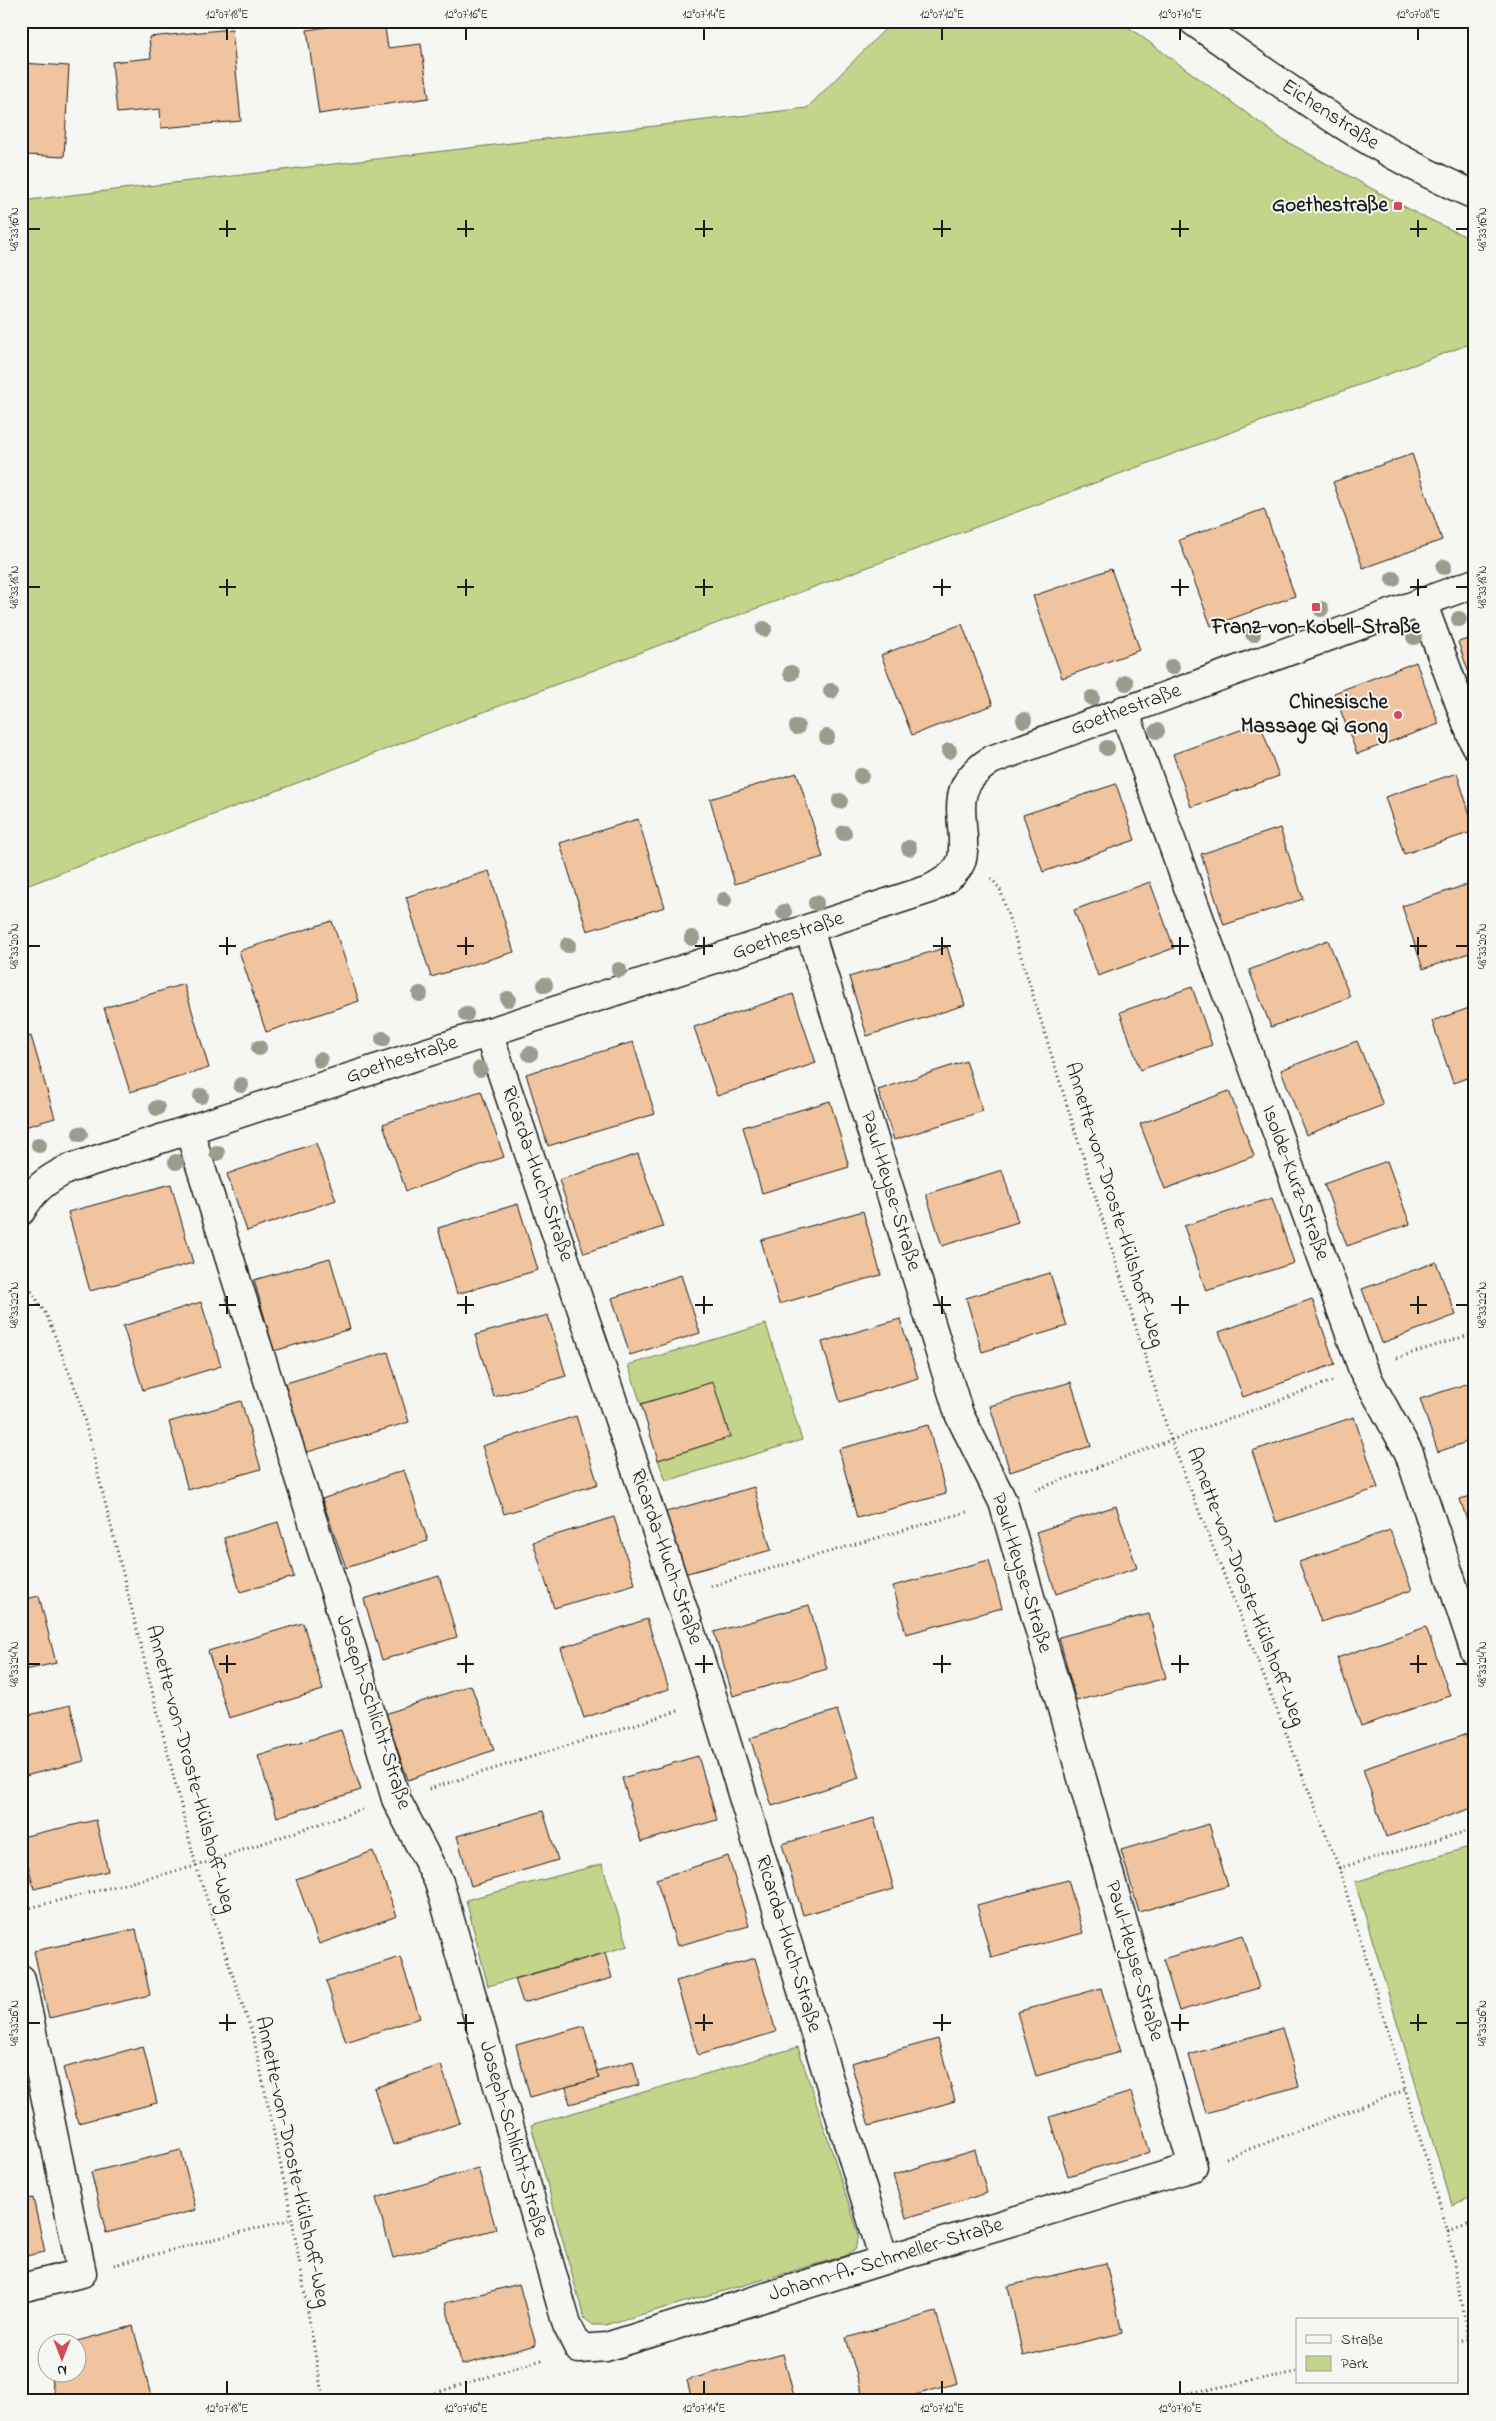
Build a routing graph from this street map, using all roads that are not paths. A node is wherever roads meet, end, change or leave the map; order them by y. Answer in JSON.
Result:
{"nodes":[{"id":1,"x":1193,"y":21,"type":"edge"},
{"id":2,"x":1475,"y":195,"type":"edge"},
{"id":3,"x":1475,"y":582,"type":"edge"},
{"id":4,"x":1422,"y":602,"type":"junction"},
{"id":5,"x":1124,"y":710,"type":"junction"},
{"id":6,"x":1475,"y":745,"type":"edge"},
{"id":7,"x":809,"y":929,"type":"junction"},
{"id":8,"x":488,"y":1032,"type":"junction"},
{"id":9,"x":189,"y":1130,"type":"junction"},
{"id":10,"x":21,"y":1211,"type":"edge"},
{"id":11,"x":1475,"y":1652,"type":"edge"},
{"id":12,"x":21,"y":1979,"type":"edge"},
{"id":13,"x":1193,"y":2167,"type":"joint"},
{"id":14,"x":884,"y":2260,"type":"junction"},
{"id":15,"x":21,"y":2288,"type":"edge"},
{"id":16,"x":579,"y":2349,"type":"joint"}],
"edges":[{"from":1,"to":2,"type":"street","name":"Eichenstraße"},
{"from":3,"to":4,"type":"street","name":"Goethestraße"},
{"from":4,"to":5,"type":"street","name":"Goethestraße"},
{"from":4,"to":6,"type":"street"},
{"from":5,"to":7,"type":"street","name":"Goethestraße"},
{"from":5,"to":11,"type":"street","name":"Isolde-Kurz-Straße"},
{"from":7,"to":8,"type":"street","name":"Goethestraße"},
{"from":7,"to":13,"type":"street","name":"Paul-Heyse-Straße"},
{"from":8,"to":9,"type":"street","name":"Goethestraße"},
{"from":8,"to":14,"type":"street","name":"Ricarda-Huch-Straße"},
{"from":9,"to":10,"type":"street","name":"Goethestraße"},
{"from":9,"to":16,"type":"street","name":"Joseph-Schlicht-Straße"},
{"from":12,"to":15,"type":"street"},
{"from":13,"to":14,"type":"street","name":"Johann-A.-Schmeller-Straße"},
{"from":14,"to":16,"type":"street","name":"Johann-A.-Schmeller-Straße"}]}
